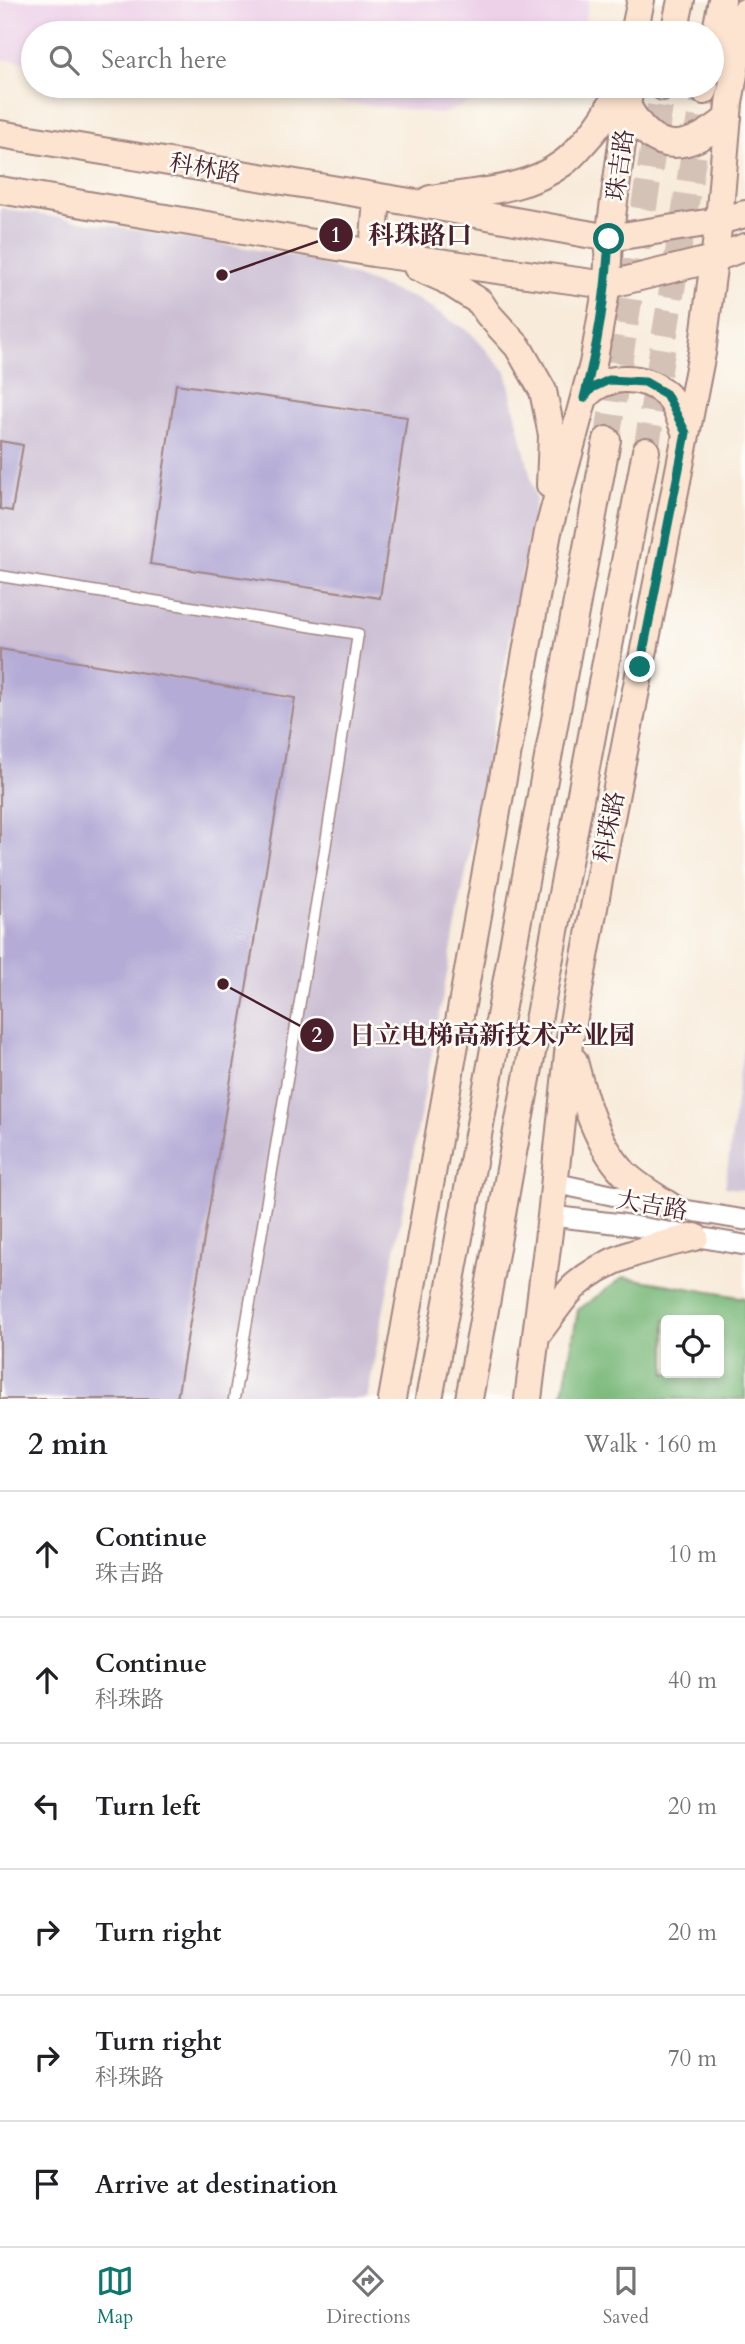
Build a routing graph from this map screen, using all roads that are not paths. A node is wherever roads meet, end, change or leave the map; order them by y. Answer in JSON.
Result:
{"nodes":[{"id":1,"x":641,"y":0,"type":"edge"},
{"id":2,"x":681,"y":0,"type":"edge"},
{"id":3,"x":722,"y":0,"type":"edge"},
{"id":4,"x":745,"y":12,"type":"edge"},
{"id":5,"x":637,"y":21,"type":"edge"},
{"id":6,"x":677,"y":21,"type":"edge"},
{"id":7,"x":718,"y":21,"type":"edge"},
{"id":8,"x":621,"y":98,"type":"edge"},
{"id":9,"x":625,"y":98,"type":"edge"},
{"id":10,"x":628,"y":98,"type":"edge"},
{"id":11,"x":728,"y":118,"type":"junction"},
{"id":12,"x":0,"y":134,"type":"edge"},
{"id":13,"x":0,"y":190,"type":"edge"},
{"id":14,"x":377,"y":197,"type":"junction"},
{"id":15,"x":410,"y":202,"type":"junction"},
{"id":16,"x":745,"y":214,"type":"edge"},
{"id":17,"x":719,"y":221,"type":"junction"},
{"id":18,"x":609,"y":239,"type":"junction"},
{"id":19,"x":745,"y":247,"type":"edge"},
{"id":20,"x":382,"y":255,"type":"junction"},
{"id":21,"x":713,"y":259,"type":"junction"},
{"id":22,"x":607,"y":285,"type":"junction"},
{"id":23,"x":584,"y":398,"type":"junction"},
{"id":24,"x":686,"y":433,"type":"junction"},
{"id":25,"x":607,"y":440,"type":"tunnel mouth"},
{"id":26,"x":646,"y":451,"type":"tunnel mouth"},
{"id":27,"x":548,"y":532,"type":"junction"},
{"id":28,"x":0,"y":576,"type":"edge"},
{"id":29,"x":569,"y":1044,"type":"junction"},
{"id":30,"x":554,"y":1183,"type":"junction"},
{"id":31,"x":673,"y":1208,"type":"junction"},
{"id":32,"x":551,"y":1216,"type":"junction"},
{"id":33,"x":745,"y":1220,"type":"edge"},
{"id":34,"x":695,"y":1237,"type":"junction"},
{"id":35,"x":745,"y":1245,"type":"edge"},
{"id":36,"x":537,"y":1334,"type":"junction"},
{"id":37,"x":234,"y":1399,"type":"edge"},
{"id":38,"x":392,"y":1399,"type":"edge"},
{"id":39,"x":429,"y":1399,"type":"edge"},
{"id":40,"x":469,"y":1399,"type":"edge"},
{"id":41,"x":528,"y":1399,"type":"edge"}],
"edges":[{"from":1,"to":5,"type":"main road"},
{"from":2,"to":6,"type":"main road"},
{"from":3,"to":7,"type":"main road"},
{"from":4,"to":11,"type":"main road"},
{"from":8,"to":15,"type":"main road"},
{"from":9,"to":18,"type":"main road","name":"珠吉路"},
{"from":10,"to":11,"type":"main road"},
{"from":11,"to":17,"type":"main road"},
{"from":12,"to":14,"type":"main road","name":"科林路"},
{"from":13,"to":20,"type":"main road"},
{"from":14,"to":15,"type":"main road","name":"科林路"},
{"from":14,"to":20,"type":"main road"},
{"from":15,"to":18,"type":"main road","name":"科林路"},
{"from":16,"to":17,"type":"main road","name":"科林路"},
{"from":17,"to":18,"type":"main road","name":"科林路"},
{"from":17,"to":21,"type":"main road"},
{"from":18,"to":22,"type":"main road","name":"珠吉路"},
{"from":19,"to":21,"type":"main road"},
{"from":20,"to":22,"type":"main road"},
{"from":20,"to":27,"type":"main road"},
{"from":21,"to":22,"type":"main road"},
{"from":21,"to":24,"type":"main road","name":"科珠路"},
{"from":22,"to":23,"type":"main road"},
{"from":23,"to":24,"type":"main road"},
{"from":23,"to":27,"type":"main road"},
{"from":24,"to":29,"type":"main road","name":"科珠路"},
{"from":25,"to":39,"type":"main road"},
{"from":26,"to":40,"type":"main road","name":"科珠路"},
{"from":27,"to":38,"type":"main road"},
{"from":28,"to":37,"type":"lane"},
{"from":29,"to":30,"type":"main road","name":"科珠路"},
{"from":29,"to":31,"type":"main road"},
{"from":30,"to":31,"type":"street","name":"大吉路"},
{"from":30,"to":32,"type":"main road","name":"科珠路"},
{"from":31,"to":33,"type":"street","name":"大吉路"},
{"from":32,"to":34,"type":"street","name":"大吉路"},
{"from":32,"to":36,"type":"main road","name":"科珠路"},
{"from":34,"to":35,"type":"street","name":"大吉路"},
{"from":34,"to":36,"type":"main road"},
{"from":36,"to":41,"type":"main road","name":"科珠路"}]}
